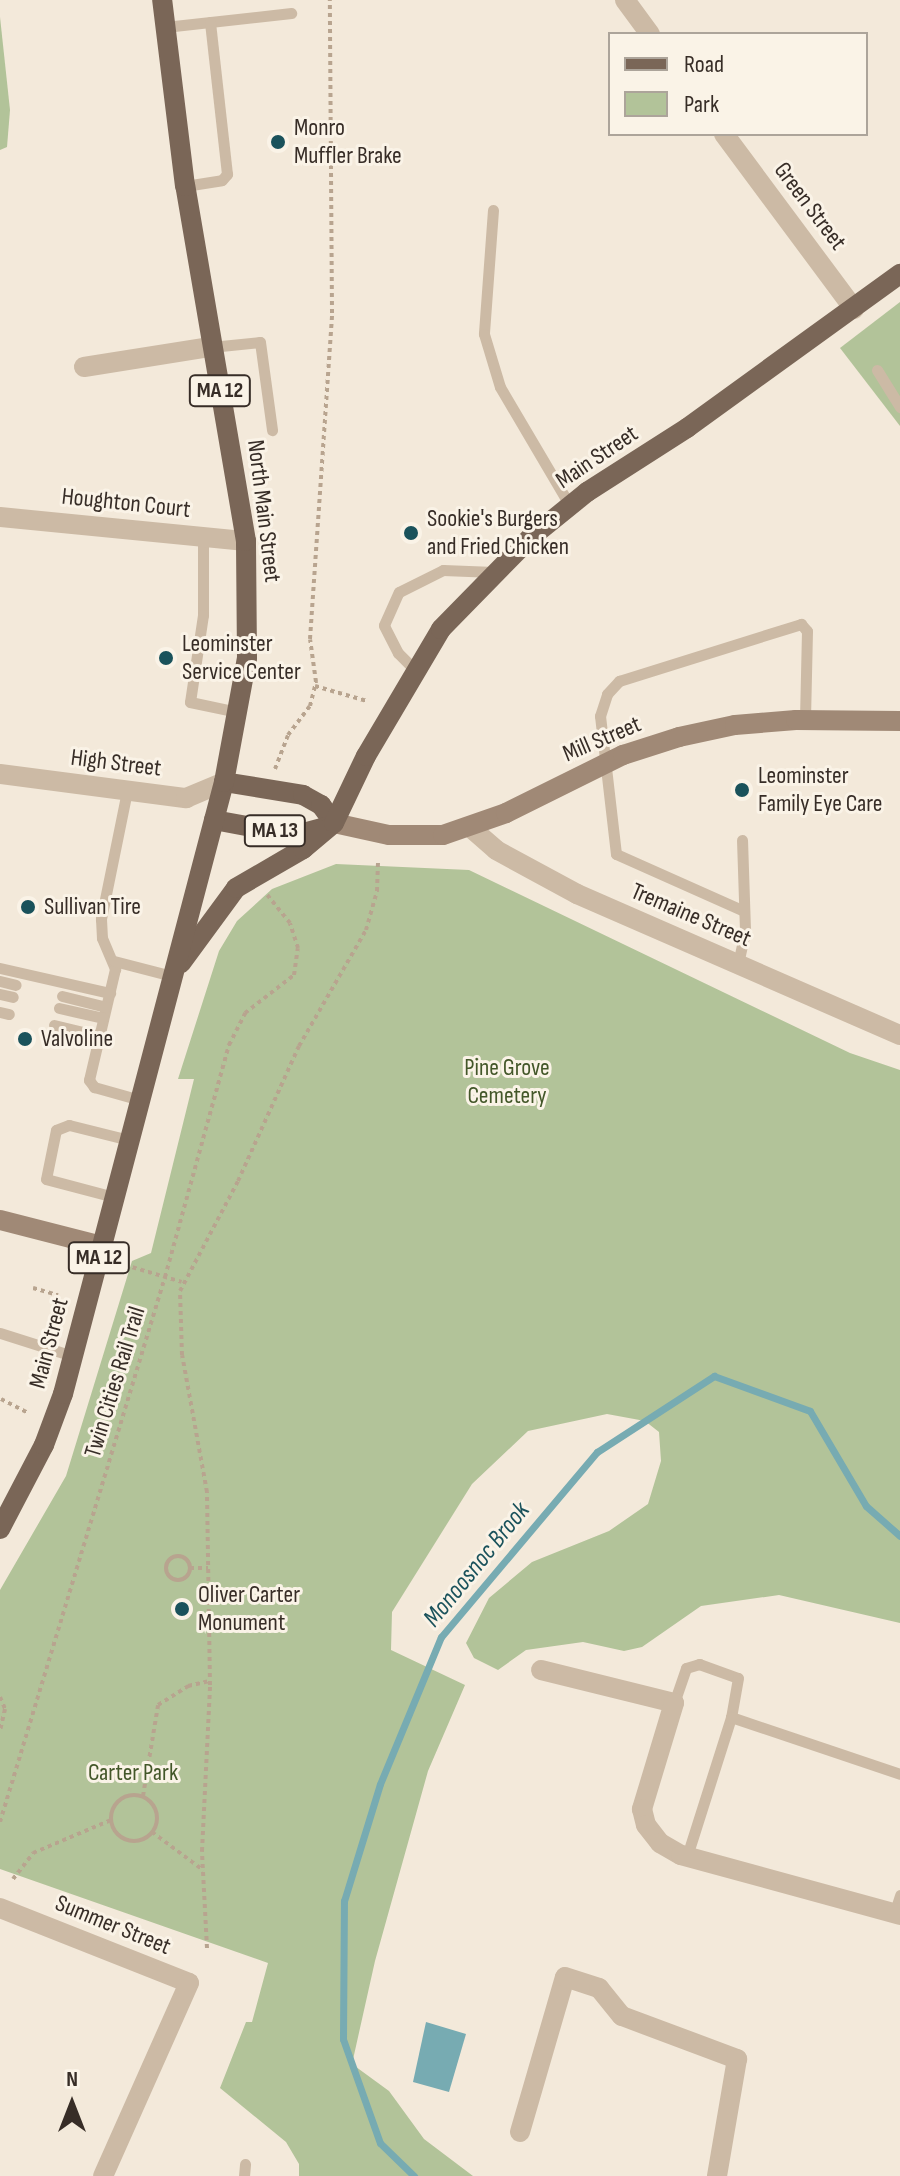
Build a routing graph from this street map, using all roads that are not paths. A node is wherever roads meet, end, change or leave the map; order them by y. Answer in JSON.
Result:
{"nodes":[{"id":1,"x":162,"y":0,"type":"edge"},
{"id":2,"x":625,"y":0,"type":"edge"},
{"id":3,"x":291,"y":13,"type":"dead end"},
{"id":4,"x":210,"y":22,"type":"junction"},
{"id":5,"x":165,"y":27,"type":"junction"},
{"id":6,"x":649,"y":32,"type":"edge"},
{"id":7,"x":725,"y":136,"type":"edge"},
{"id":8,"x":185,"y":186,"type":"junction"},
{"id":9,"x":493,"y":210,"type":"dead end"},
{"id":10,"x":900,"y":274,"type":"edge"},
{"id":11,"x":854,"y":309,"type":"junction"},
{"id":12,"x":210,"y":347,"type":"junction"},
{"id":13,"x":84,"y":367,"type":"dead end"},
{"id":14,"x":877,"y":370,"type":"dead end"},
{"id":15,"x":900,"y":407,"type":"edge"},
{"id":16,"x":272,"y":430,"type":"dead end"},
{"id":17,"x":570,"y":506,"type":"junction"},
{"id":18,"x":0,"y":517,"type":"edge"},
{"id":19,"x":203,"y":537,"type":"junction"},
{"id":20,"x":246,"y":541,"type":"junction"},
{"id":21,"x":494,"y":572,"type":"junction"},
{"id":22,"x":418,"y":673,"type":"junction"},
{"id":23,"x":237,"y":712,"type":"junction"},
{"id":24,"x":805,"y":720,"type":"junction"},
{"id":25,"x":900,"y":721,"type":"edge"},
{"id":26,"x":608,"y":762,"type":"junction"},
{"id":27,"x":0,"y":774,"type":"edge"},
{"id":28,"x":224,"y":782,"type":"junction"},
{"id":29,"x":127,"y":791,"type":"junction"},
{"id":30,"x":186,"y":798,"type":"junction"},
{"id":31,"x":214,"y":820,"type":"junction"},
{"id":32,"x":334,"y":823,"type":"junction"},
{"id":33,"x":471,"y":828,"type":"junction"},
{"id":34,"x":742,"y":840,"type":"dead end"},
{"id":35,"x":744,"y":911,"type":"junction"},
{"id":36,"x":114,"y":961,"type":"junction"},
{"id":37,"x":738,"y":964,"type":"junction"},
{"id":38,"x":0,"y":968,"type":"edge"},
{"id":39,"x":172,"y":976,"type":"junction"},
{"id":40,"x":0,"y":981,"type":"edge"},
{"id":41,"x":110,"y":993,"type":"junction"},
{"id":42,"x":0,"y":994,"type":"edge"},
{"id":43,"x":60,"y":1002,"type":"dead end"},
{"id":44,"x":105,"y":1012,"type":"junction"},
{"id":45,"x":54,"y":1025,"type":"dead end"},
{"id":46,"x":900,"y":1035,"type":"edge"},
{"id":47,"x":99,"y":1036,"type":"junction"},
{"id":48,"x":140,"y":1100,"type":"junction"},
{"id":49,"x":129,"y":1140,"type":"junction"},
{"id":50,"x":114,"y":1197,"type":"junction"},
{"id":51,"x":0,"y":1220,"type":"edge"},
{"id":52,"x":102,"y":1246,"type":"junction"},
{"id":53,"x":0,"y":1333,"type":"edge"},
{"id":54,"x":73,"y":1356,"type":"junction"},
{"id":55,"x":0,"y":1529,"type":"edge"},
{"id":56,"x":541,"y":1670,"type":"dead end"},
{"id":57,"x":674,"y":1703,"type":"junction"},
{"id":58,"x":731,"y":1717,"type":"junction"},
{"id":59,"x":900,"y":1774,"type":"edge"},
{"id":60,"x":687,"y":1856,"type":"junction"},
{"id":61,"x":0,"y":1908,"type":"edge"},
{"id":62,"x":898,"y":1908,"type":"edge"},
{"id":63,"x":520,"y":2132,"type":"dead end"},
{"id":64,"x":103,"y":2176,"type":"edge"},
{"id":65,"x":717,"y":2176,"type":"edge"}],
"edges":[{"from":1,"to":5,"type":"main road","name":"North Main Street","number":"MA 12"},
{"from":2,"to":6,"type":"street"},
{"from":3,"to":4,"type":"lane"},
{"from":4,"to":5,"type":"lane"},
{"from":4,"to":8,"type":"lane"},
{"from":5,"to":8,"type":"main road","name":"North Main Street","number":"MA 12"},
{"from":7,"to":11,"type":"street","name":"Green Street"},
{"from":8,"to":12,"type":"main road","name":"North Main Street","number":"MA 12"},
{"from":9,"to":17,"type":"lane"},
{"from":10,"to":11,"type":"main road","name":"Main Street","number":"MA 13"},
{"from":11,"to":17,"type":"main road","name":"Main Street","number":"MA 13"},
{"from":12,"to":13,"type":"street"},
{"from":12,"to":16,"type":"lane"},
{"from":12,"to":20,"type":"main road","name":"North Main Street","number":"MA 12"},
{"from":14,"to":15,"type":"lane"},
{"from":17,"to":21,"type":"main road","name":"Main Street","number":"MA 13"},
{"from":18,"to":19,"type":"street","name":"Houghton Court"},
{"from":19,"to":20,"type":"street","name":"Houghton Court"},
{"from":19,"to":23,"type":"lane"},
{"from":20,"to":23,"type":"main road","name":"North Main Street","number":"MA 12"},
{"from":21,"to":22,"type":"main road","name":"Main Street","number":"MA 13"},
{"from":21,"to":22,"type":"lane"},
{"from":22,"to":32,"type":"main road","name":"Main Street","number":"MA 13"},
{"from":23,"to":28,"type":"main road","name":"North Main Street","number":"MA 12"},
{"from":24,"to":25,"type":"main road","name":"Mill Street"},
{"from":24,"to":26,"type":"main road","name":"Mill Street"},
{"from":24,"to":26,"type":"lane"},
{"from":26,"to":33,"type":"main road","name":"Mill Street"},
{"from":26,"to":35,"type":"lane"},
{"from":27,"to":29,"type":"street","name":"High Street"},
{"from":28,"to":30,"type":"street","name":"High Street"},
{"from":28,"to":31,"type":"main road","name":"North Main Street","number":"MA 12"},
{"from":28,"to":32,"type":"main road","number":"MA 13"},
{"from":29,"to":30,"type":"street","name":"High Street"},
{"from":29,"to":36,"type":"lane"},
{"from":30,"to":31,"type":"street"},
{"from":31,"to":32,"type":"main road","number":"MA 13"},
{"from":31,"to":39,"type":"main road","name":"North Main Street","number":"MA 12"},
{"from":32,"to":33,"type":"main road","name":"Mill Street"},
{"from":32,"to":39,"type":"main road"},
{"from":33,"to":37,"type":"street","name":"Tremaine Street"},
{"from":34,"to":35,"type":"lane"},
{"from":35,"to":37,"type":"lane"},
{"from":36,"to":39,"type":"lane"},
{"from":36,"to":41,"type":"lane"},
{"from":37,"to":46,"type":"street","name":"Tremaine Street"},
{"from":38,"to":41,"type":"lane"},
{"from":39,"to":48,"type":"main road","name":"Main Street","number":"MA 12"},
{"from":40,"to":42,"type":"lane"},
{"from":41,"to":44,"type":"lane"},
{"from":43,"to":44,"type":"lane"},
{"from":44,"to":47,"type":"lane"},
{"from":45,"to":47,"type":"lane"},
{"from":47,"to":48,"type":"lane"},
{"from":48,"to":49,"type":"main road","name":"Main Street","number":"MA 12"},
{"from":49,"to":50,"type":"main road","name":"Main Street","number":"MA 12"},
{"from":49,"to":50,"type":"lane"},
{"from":50,"to":52,"type":"main road","name":"Main Street","number":"MA 12"},
{"from":51,"to":52,"type":"main road"},
{"from":52,"to":54,"type":"main road","name":"Main Street","number":"MA 12"},
{"from":53,"to":54,"type":"lane"},
{"from":54,"to":55,"type":"main road","name":"Main Street","number":"MA 12"},
{"from":56,"to":57,"type":"street"},
{"from":57,"to":58,"type":"lane"},
{"from":57,"to":60,"type":"street"},
{"from":58,"to":59,"type":"lane"},
{"from":58,"to":60,"type":"lane"},
{"from":60,"to":62,"type":"street"},
{"from":61,"to":64,"type":"street","name":"Summer Street"},
{"from":63,"to":65,"type":"street"}]}
